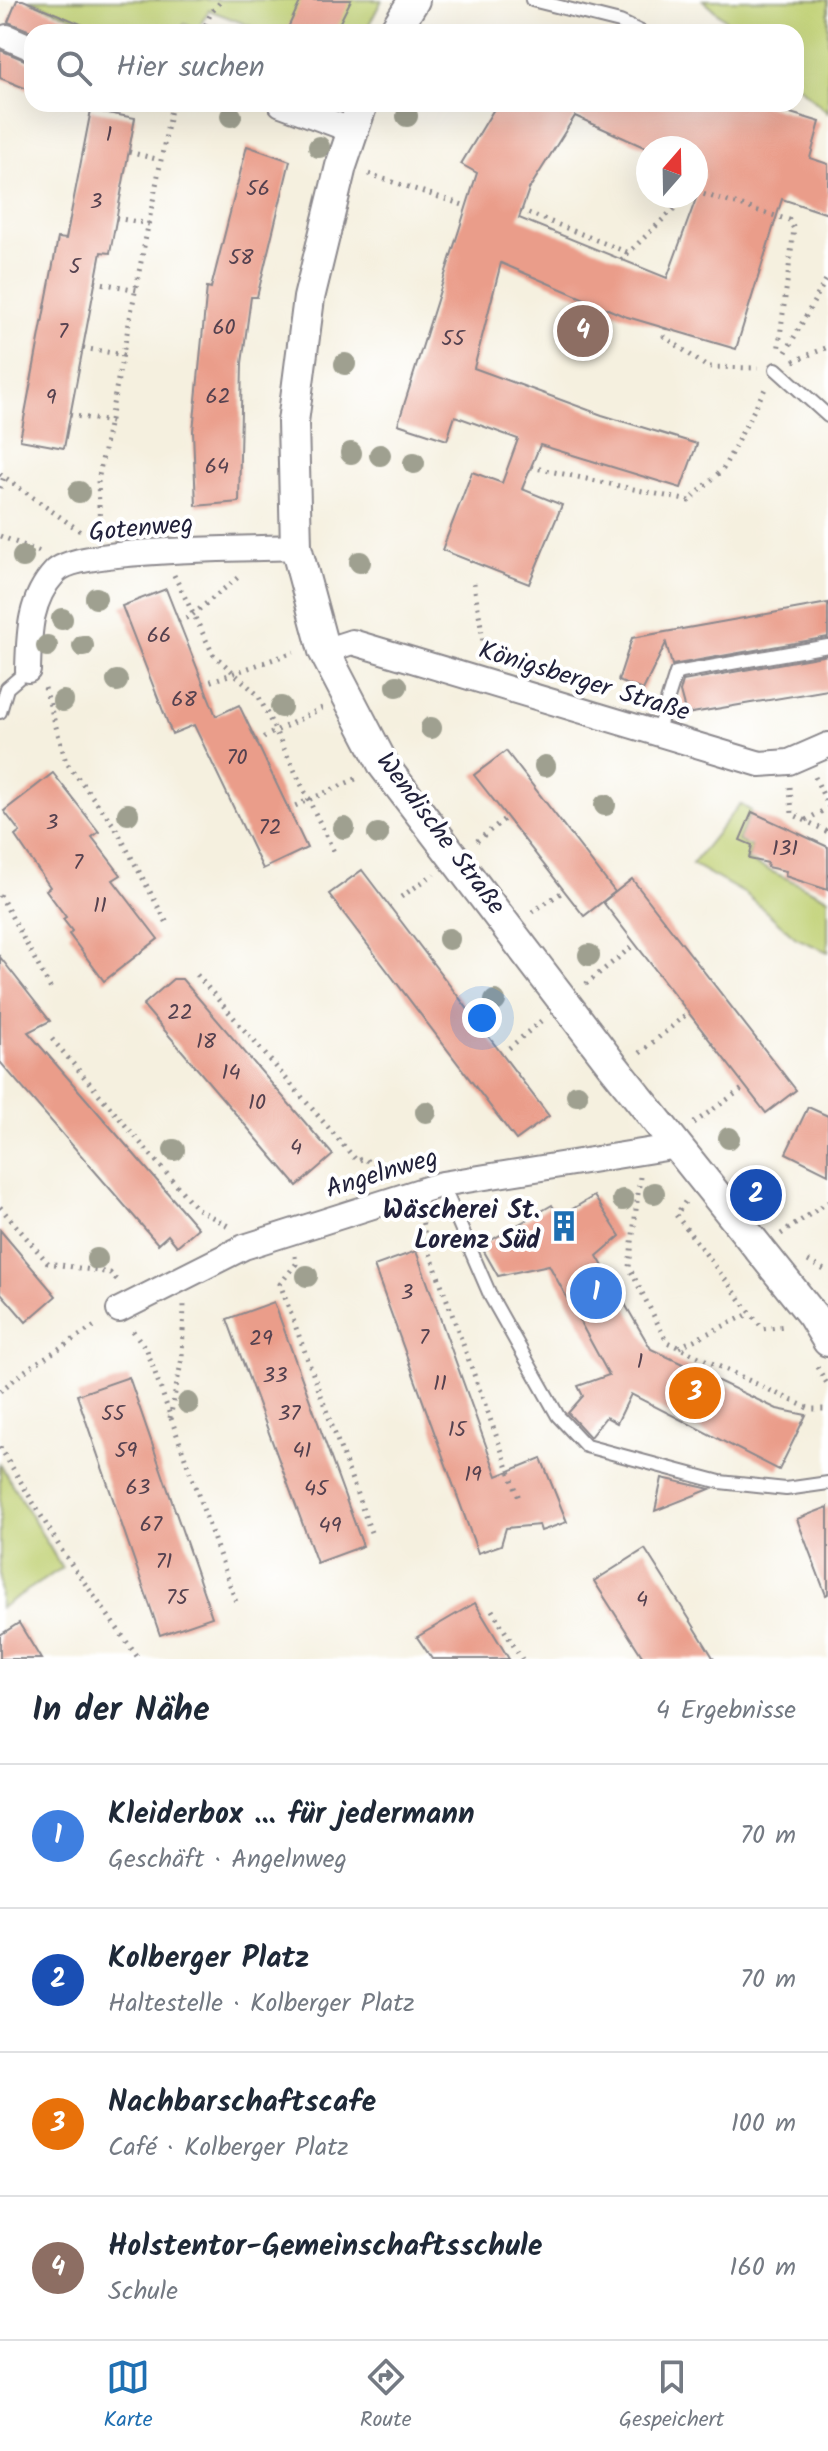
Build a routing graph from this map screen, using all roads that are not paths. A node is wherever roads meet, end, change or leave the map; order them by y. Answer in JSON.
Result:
{"nodes":[{"id":1,"x":414,"y":0,"type":"edge"},
{"id":2,"x":532,"y":0,"type":"edge"},
{"id":3,"x":399,"y":24,"type":"edge"},
{"id":4,"x":624,"y":24,"type":"edge"},
{"id":5,"x":7,"y":37,"type":"dead end"},
{"id":6,"x":24,"y":44,"type":"edge"},
{"id":7,"x":327,"y":112,"type":"edge"},
{"id":8,"x":356,"y":117,"type":"edge"},
{"id":9,"x":776,"y":369,"type":"road end"},
{"id":10,"x":828,"y":416,"type":"edge"},
{"id":11,"x":285,"y":547,"type":"junction"},
{"id":12,"x":828,"y":646,"type":"edge"},
{"id":13,"x":323,"y":647,"type":"junction"},
{"id":14,"x":28,"y":670,"type":"joint"},
{"id":15,"x":0,"y":712,"type":"edge"},
{"id":16,"x":657,"y":733,"type":"junction"},
{"id":17,"x":828,"y":745,"type":"edge"},
{"id":18,"x":675,"y":1142,"type":"junction"},
{"id":19,"x":442,"y":1184,"type":"junction"},
{"id":20,"x":128,"y":1306,"type":"road end"},
{"id":21,"x":815,"y":1322,"type":"edge"},
{"id":22,"x":828,"y":1483,"type":"edge"}],
"edges":[{"from":1,"to":3,"type":"street"},
{"from":2,"to":4,"type":"lane"},
{"from":5,"to":6,"type":"street"},
{"from":7,"to":8,"type":"street"},
{"from":8,"to":11,"type":"street","name":"Wendische Straße"},
{"from":9,"to":10,"type":"lane"},
{"from":11,"to":13,"type":"street","name":"Wendische Straße"},
{"from":11,"to":14,"type":"street","name":"Gotenweg"},
{"from":12,"to":16,"type":"lane"},
{"from":13,"to":16,"type":"street","name":"Königsberger Straße"},
{"from":13,"to":18,"type":"street","name":"Wendische Straße"},
{"from":14,"to":15,"type":"lane"},
{"from":16,"to":17,"type":"street","name":"Königsberger Straße"},
{"from":18,"to":19,"type":"street","name":"Angelnweg"},
{"from":18,"to":21,"type":"street","name":"Wendische Straße"},
{"from":19,"to":20,"type":"street","name":"Angelnweg"},
{"from":19,"to":22,"type":"lane"}]}
